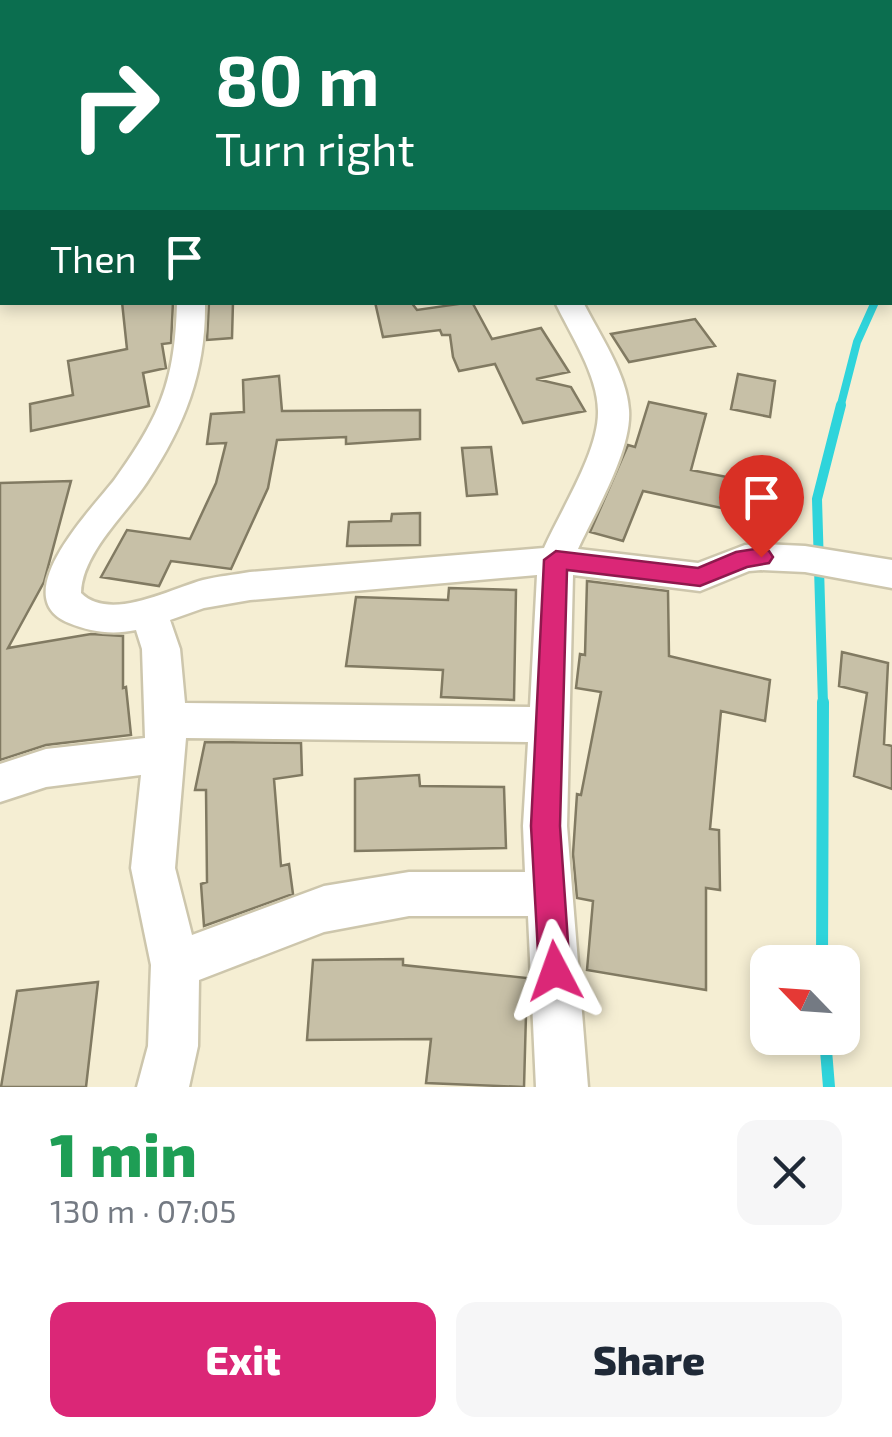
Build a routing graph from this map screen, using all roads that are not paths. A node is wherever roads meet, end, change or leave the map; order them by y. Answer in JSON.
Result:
{"nodes":[{"id":1,"x":191,"y":305,"type":"edge"},
{"id":2,"x":569,"y":305,"type":"edge"},
{"id":3,"x":556,"y":560,"type":"junction"},
{"id":4,"x":892,"y":574,"type":"edge"},
{"id":5,"x":149,"y":614,"type":"junction"},
{"id":6,"x":550,"y":724,"type":"junction"},
{"id":7,"x":165,"y":737,"type":"junction"},
{"id":8,"x":0,"y":783,"type":"edge"},
{"id":9,"x":550,"y":894,"type":"junction"},
{"id":10,"x":175,"y":965,"type":"junction"},
{"id":11,"x":163,"y":1087,"type":"edge"},
{"id":12,"x":562,"y":1087,"type":"edge"}],
"edges":[{"from":1,"to":5,"type":"street"},
{"from":2,"to":3,"type":"street"},
{"from":3,"to":4,"type":"street"},
{"from":3,"to":5,"type":"street"},
{"from":3,"to":6,"type":"street"},
{"from":5,"to":7,"type":"street"},
{"from":6,"to":7,"type":"street"},
{"from":6,"to":9,"type":"street"},
{"from":7,"to":8,"type":"street"},
{"from":7,"to":10,"type":"street"},
{"from":9,"to":10,"type":"street"},
{"from":9,"to":12,"type":"street"},
{"from":10,"to":11,"type":"street"}]}
